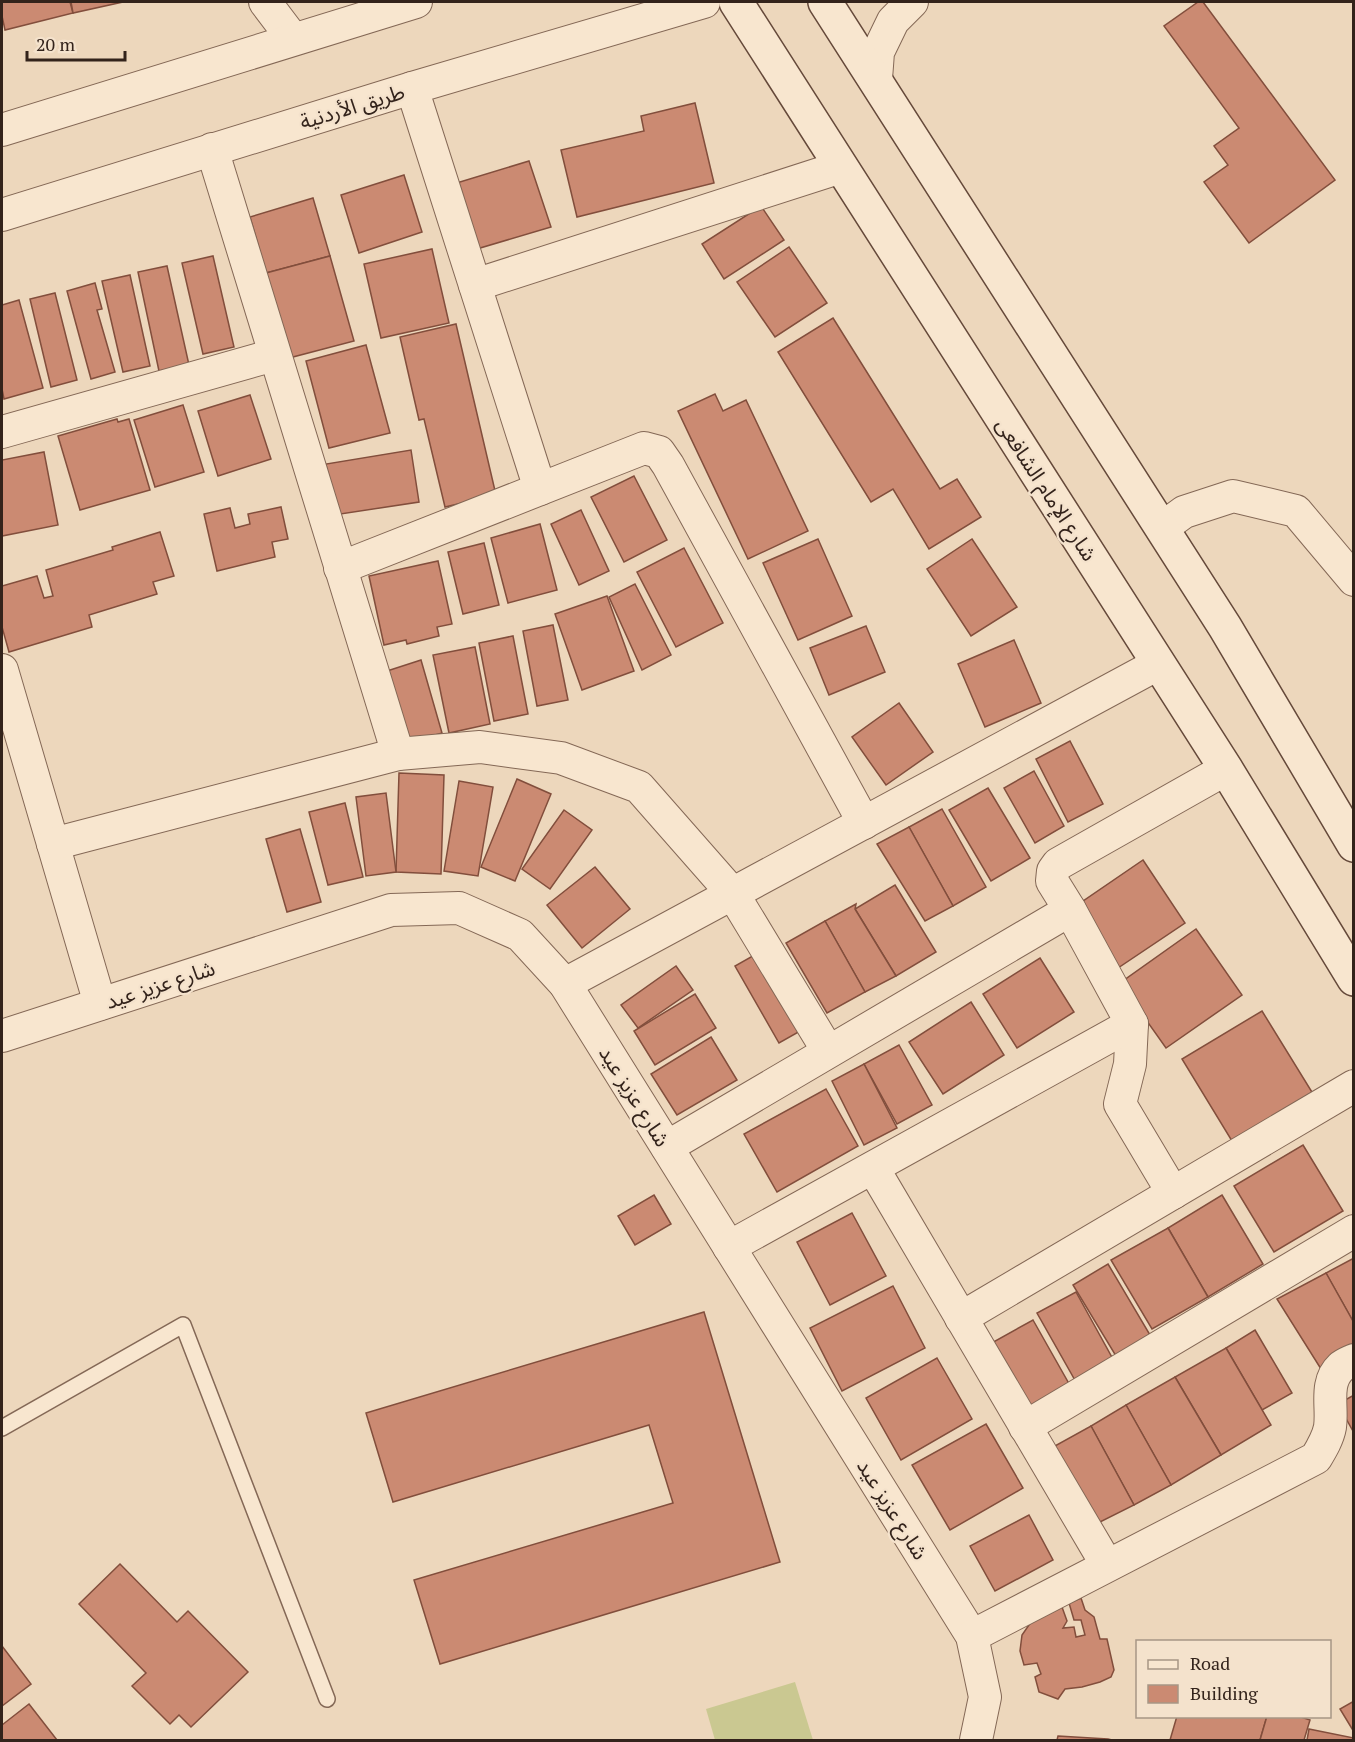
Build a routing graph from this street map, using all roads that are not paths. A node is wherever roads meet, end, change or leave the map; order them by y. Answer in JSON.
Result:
{"nodes":[{"id":1,"x":265,"y":2,"type":"edge"},
{"id":2,"x":416,"y":2,"type":"edge"},
{"id":3,"x":704,"y":2,"type":"edge"},
{"id":4,"x":736,"y":2,"type":"edge"},
{"id":5,"x":825,"y":2,"type":"edge"},
{"id":6,"x":912,"y":2,"type":"edge"},
{"id":7,"x":293,"y":39,"type":"junction"},
{"id":8,"x":876,"y":79,"type":"junction"},
{"id":9,"x":412,"y":88,"type":"junction"},
{"id":10,"x":2,"y":130,"type":"edge"},
{"id":11,"x":212,"y":149,"type":"junction"},
{"id":12,"x":841,"y":167,"type":"junction"},
{"id":13,"x":2,"y":215,"type":"edge"},
{"id":14,"x":475,"y":285,"type":"junction"},
{"id":15,"x":274,"y":355,"type":"junction"},
{"id":16,"x":2,"y":432,"type":"edge"},
{"id":17,"x":540,"y":489,"type":"junction"},
{"id":18,"x":1162,"y":528,"type":"junction"},
{"id":19,"x":340,"y":568,"type":"junction"},
{"id":20,"x":1353,"y":580,"type":"edge"},
{"id":21,"x":1158,"y":664,"type":"junction"},
{"id":22,"x":2,"y":670,"type":"edge"},
{"id":23,"x":398,"y":754,"type":"junction"},
{"id":24,"x":1226,"y":769,"type":"junction"},
{"id":25,"x":864,"y":823,"type":"junction"},
{"id":26,"x":53,"y":844,"type":"junction"},
{"id":27,"x":1353,"y":845,"type":"edge"},
{"id":28,"x":733,"y":894,"type":"junction"},
{"id":29,"x":1070,"y":910,"type":"junction"},
{"id":30,"x":1353,"y":979,"type":"edge"},
{"id":31,"x":565,"y":984,"type":"junction"},
{"id":32,"x":100,"y":1004,"type":"junction"},
{"id":33,"x":1132,"y":1024,"type":"junction"},
{"id":34,"x":2,"y":1036,"type":"edge"},
{"id":35,"x":828,"y":1051,"type":"junction"},
{"id":36,"x":1353,"y":1086,"type":"edge"},
{"id":37,"x":667,"y":1147,"type":"junction"},
{"id":38,"x":873,"y":1168,"type":"junction"},
{"id":39,"x":1173,"y":1193,"type":"junction"},
{"id":40,"x":1353,"y":1232,"type":"edge"},
{"id":41,"x":729,"y":1246,"type":"junction"},
{"id":42,"x":961,"y":1318,"type":"junction"},
{"id":43,"x":1353,"y":1360,"type":"edge"},
{"id":44,"x":1025,"y":1426,"type":"junction"},
{"id":45,"x":2,"y":1428,"type":"edge"},
{"id":46,"x":1107,"y":1565,"type":"junction"},
{"id":47,"x":972,"y":1636,"type":"junction"},
{"id":48,"x":327,"y":1699,"type":"dead end"},
{"id":49,"x":976,"y":1740,"type":"edge"}],
"edges":[{"from":1,"to":7,"type":"street"},
{"from":2,"to":7,"type":"street"},
{"from":3,"to":9,"type":"street","name":"طريق الأردنية"},
{"from":4,"to":12,"type":"street","name":"شارع الإمام الشافعى"},
{"from":5,"to":8,"type":"street"},
{"from":6,"to":8,"type":"street"},
{"from":7,"to":10,"type":"street"},
{"from":8,"to":18,"type":"street"},
{"from":9,"to":11,"type":"street","name":"طريق الأردنية"},
{"from":9,"to":14,"type":"street"},
{"from":11,"to":13,"type":"street","name":"طريق الأردنية"},
{"from":11,"to":15,"type":"street"},
{"from":12,"to":14,"type":"street"},
{"from":12,"to":21,"type":"street","name":"شارع الإمام الشافعى"},
{"from":14,"to":17,"type":"street"},
{"from":15,"to":16,"type":"street"},
{"from":15,"to":19,"type":"street"},
{"from":17,"to":19,"type":"street"},
{"from":17,"to":25,"type":"street"},
{"from":18,"to":20,"type":"street"},
{"from":18,"to":27,"type":"street"},
{"from":19,"to":23,"type":"street"},
{"from":21,"to":24,"type":"street","name":"شارع الإمام الشافعى"},
{"from":21,"to":25,"type":"street"},
{"from":22,"to":26,"type":"street"},
{"from":23,"to":26,"type":"street"},
{"from":23,"to":28,"type":"street"},
{"from":24,"to":29,"type":"street"},
{"from":24,"to":30,"type":"street","name":"شارع الإمام الشافعى"},
{"from":25,"to":28,"type":"street"},
{"from":26,"to":32,"type":"street"},
{"from":28,"to":31,"type":"street"},
{"from":28,"to":35,"type":"street"},
{"from":29,"to":33,"type":"street"},
{"from":29,"to":35,"type":"street"},
{"from":31,"to":32,"type":"street","name":"شارع عزيز عيد"},
{"from":31,"to":37,"type":"street","name":"شارع عزيز عيد"},
{"from":32,"to":34,"type":"street","name":"شارع عزيز عيد"},
{"from":33,"to":38,"type":"street"},
{"from":33,"to":39,"type":"street"},
{"from":35,"to":37,"type":"street"},
{"from":36,"to":39,"type":"street"},
{"from":37,"to":41,"type":"street","name":"شارع عزيز عيد"},
{"from":38,"to":41,"type":"street"},
{"from":38,"to":42,"type":"street"},
{"from":39,"to":42,"type":"street"},
{"from":40,"to":44,"type":"street"},
{"from":41,"to":47,"type":"street","name":"شارع عزيز عيد"},
{"from":42,"to":44,"type":"street"},
{"from":43,"to":46,"type":"street"},
{"from":44,"to":46,"type":"street"},
{"from":45,"to":48,"type":"lane"},
{"from":46,"to":47,"type":"street"},
{"from":47,"to":49,"type":"street","name":"شارع عزيز عيد"}]}
